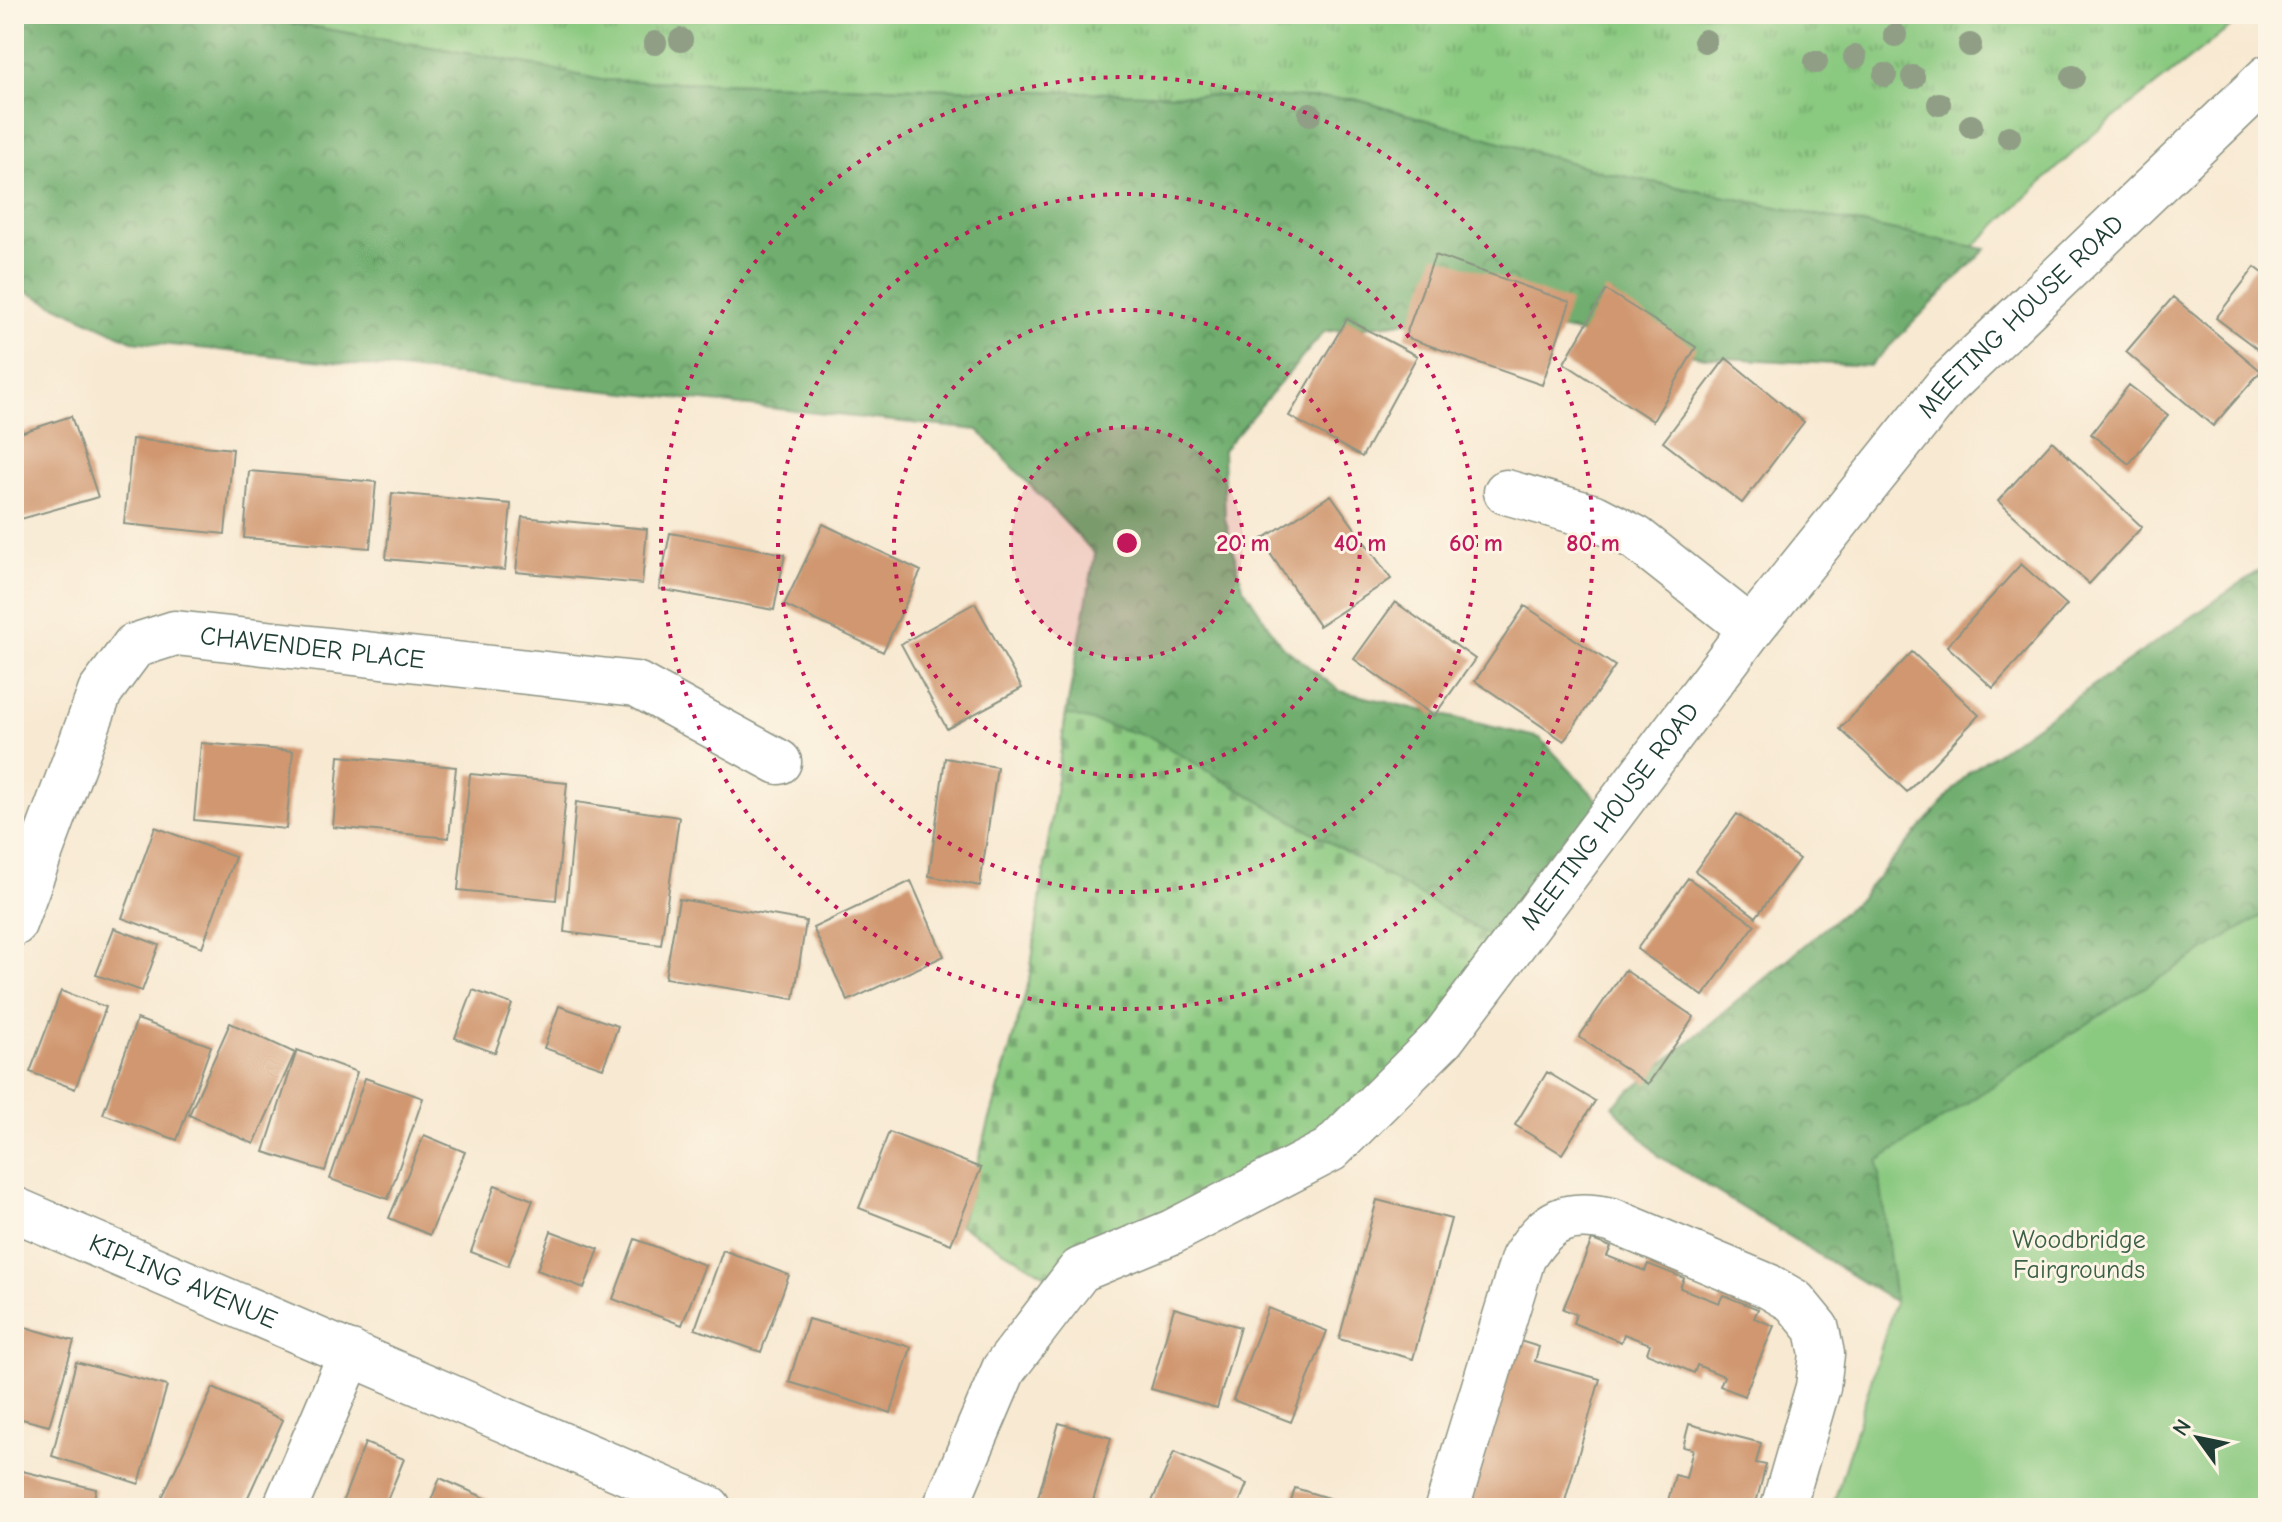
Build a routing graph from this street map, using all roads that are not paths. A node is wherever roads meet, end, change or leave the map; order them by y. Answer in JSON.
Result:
{"nodes":[{"id":1,"x":2268,"y":77,"type":"edge"},
{"id":2,"x":1506,"y":492,"type":"dead end"},
{"id":3,"x":1751,"y":629,"type":"junction"},
{"id":4,"x":779,"y":762,"type":"dead end"},
{"id":5,"x":14,"y":924,"type":"edge"},
{"id":6,"x":14,"y":1209,"type":"edge"},
{"id":7,"x":351,"y":1353,"type":"junction"},
{"id":8,"x":657,"y":1498,"type":"edge"},
{"id":9,"x":285,"y":1508,"type":"edge"},
{"id":10,"x":709,"y":1508,"type":"edge"},
{"id":11,"x":945,"y":1508,"type":"edge"},
{"id":12,"x":1447,"y":1508,"type":"edge"},
{"id":13,"x":1783,"y":1508,"type":"edge"}],
"edges":[{"from":1,"to":3,"type":"street","name":"MEETING HOUSE ROAD"},
{"from":2,"to":3,"type":"street"},
{"from":3,"to":11,"type":"street","name":"MEETING HOUSE ROAD"},
{"from":4,"to":5,"type":"street","name":"CHAVENDER PLACE"},
{"from":6,"to":7,"type":"street","name":"KIPLING AVENUE"},
{"from":7,"to":8,"type":"street","name":"KIPLING AVENUE"},
{"from":7,"to":9,"type":"street"},
{"from":8,"to":10,"type":"street","name":"KIPLING AVENUE"},
{"from":12,"to":13,"type":"street"}]}
